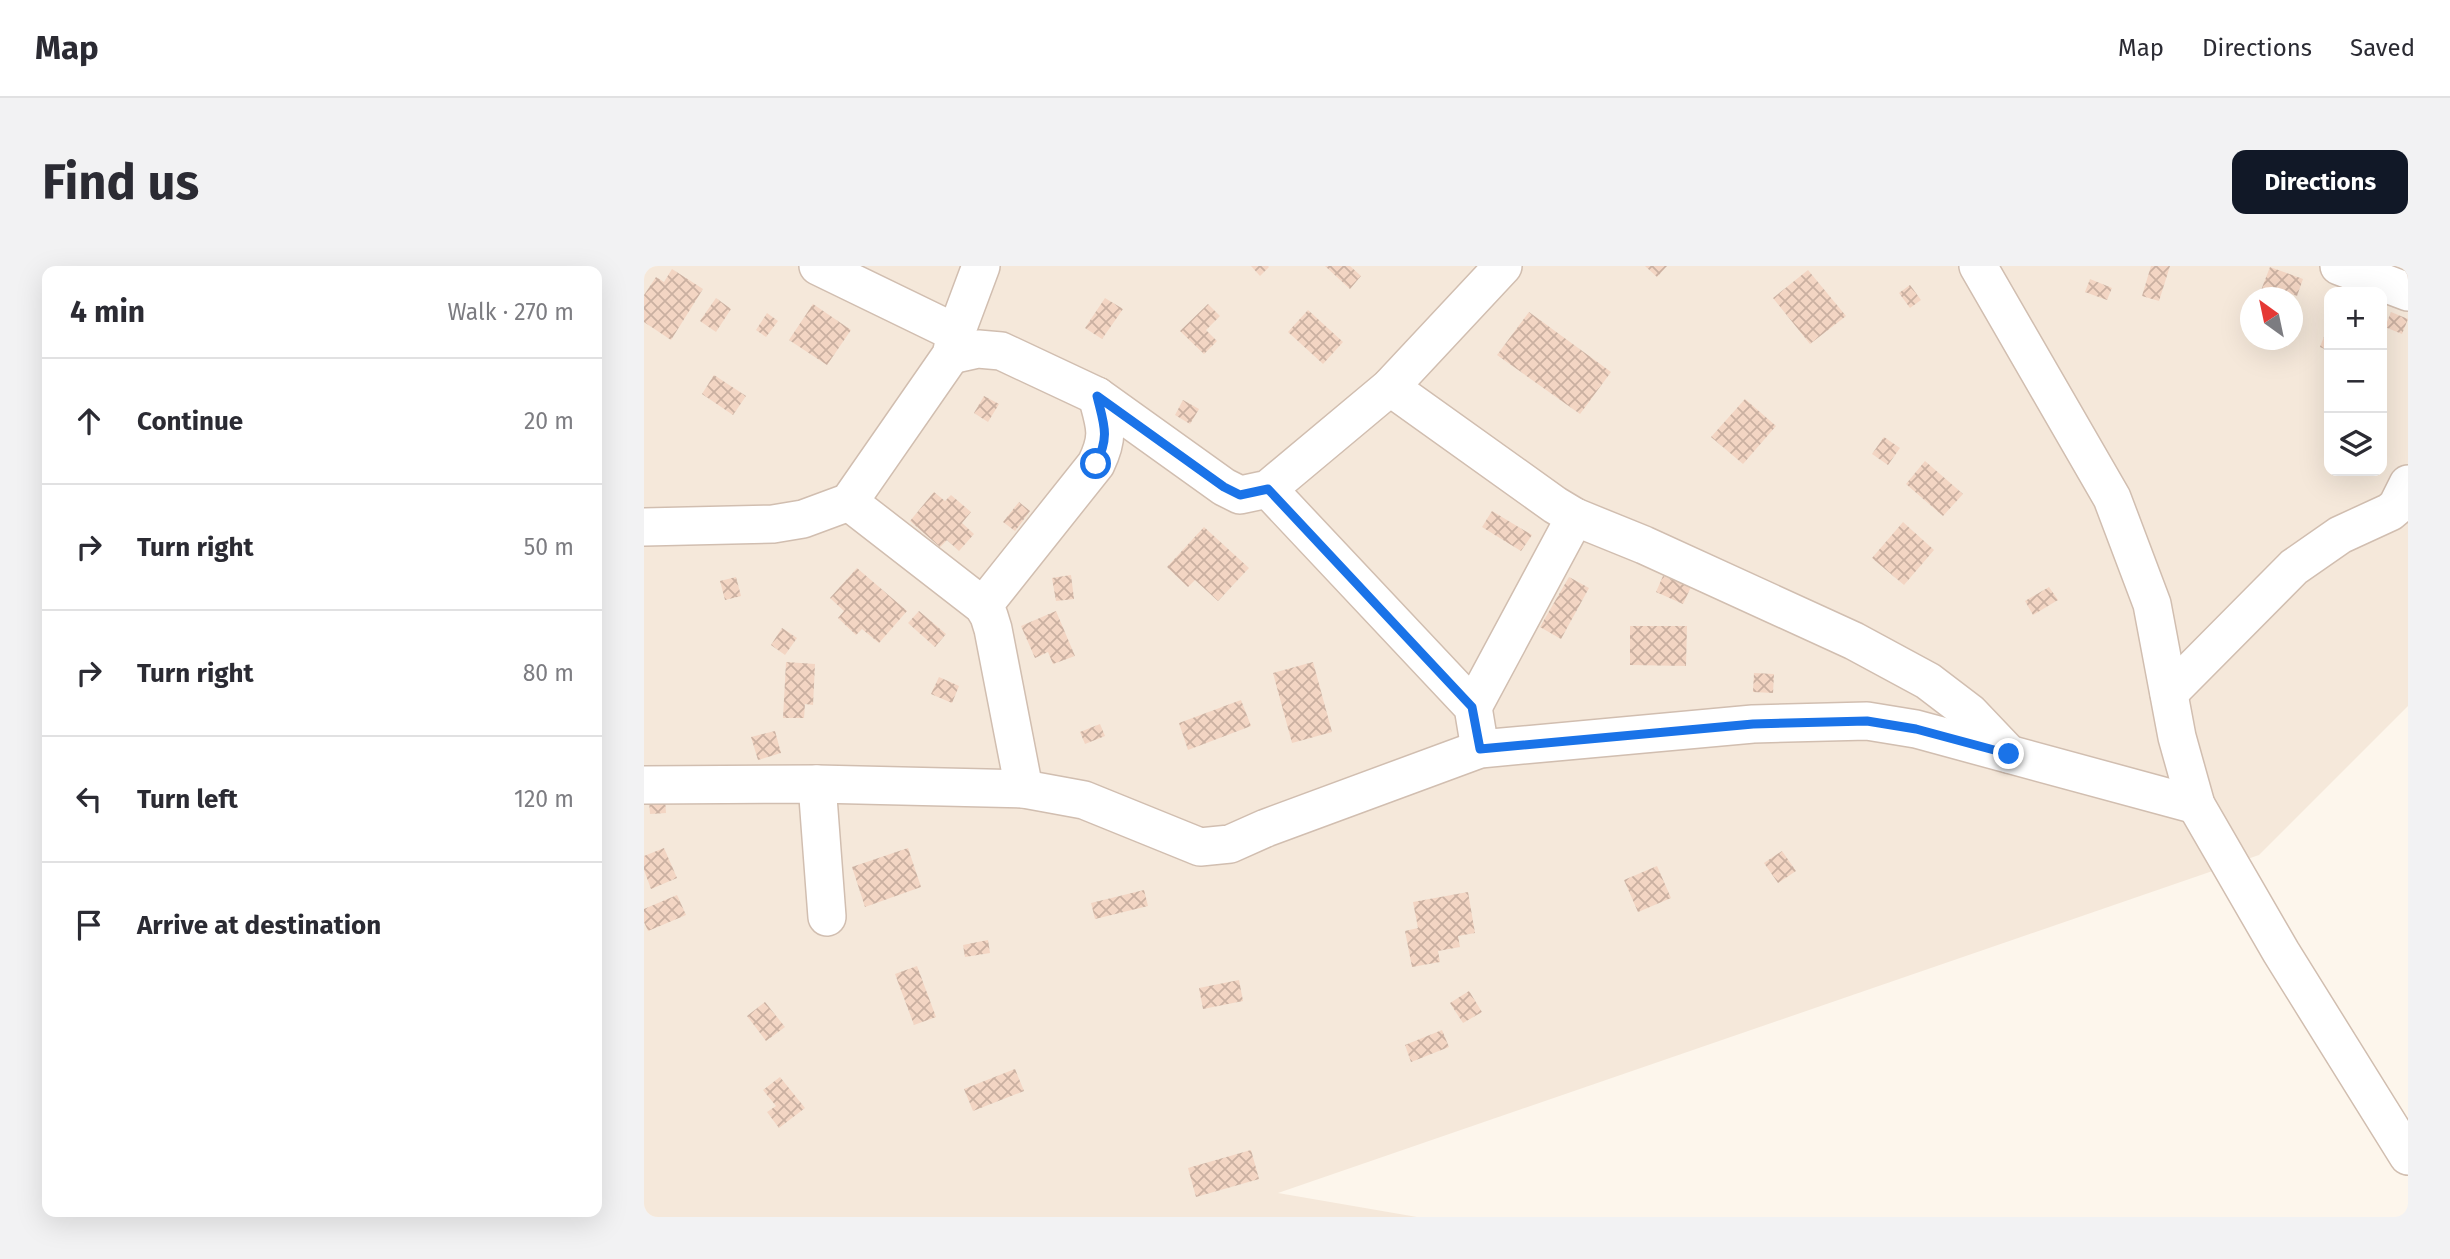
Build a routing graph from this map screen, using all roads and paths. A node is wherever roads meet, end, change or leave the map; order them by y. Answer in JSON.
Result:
{"nodes":[{"id":1,"x":818,"y":266,"type":"edge"},
{"id":2,"x":981,"y":266,"type":"edge"},
{"id":3,"x":1503,"y":266,"type":"edge"},
{"id":4,"x":1978,"y":266,"type":"edge"},
{"id":5,"x":2339,"y":266,"type":"edge"},
{"id":6,"x":2408,"y":292,"type":"edge"},
{"id":7,"x":954,"y":344,"type":"junction"},
{"id":8,"x":1390,"y":387,"type":"junction"},
{"id":9,"x":1097,"y":396,"type":"junction"},
{"id":10,"x":2408,"y":484,"type":"edge"},
{"id":11,"x":1268,"y":489,"type":"junction"},
{"id":12,"x":849,"y":502,"type":"junction"},
{"id":13,"x":1575,"y":517,"type":"junction"},
{"id":14,"x":644,"y":527,"type":"edge"},
{"id":15,"x":983,"y":606,"type":"junction"},
{"id":16,"x":2169,"y":693,"type":"junction"},
{"id":17,"x":1472,"y":707,"type":"junction"},
{"id":18,"x":1480,"y":749,"type":"junction"},
{"id":19,"x":2009,"y":754,"type":"junction"},
{"id":20,"x":817,"y":784,"type":"junction"},
{"id":21,"x":644,"y":785,"type":"edge"},
{"id":22,"x":1024,"y":789,"type":"junction"},
{"id":23,"x":2196,"y":805,"type":"junction"},
{"id":24,"x":827,"y":917,"type":"dead end"},
{"id":25,"x":2408,"y":1156,"type":"edge"}],
"edges":[{"from":1,"to":7,"type":"street"},
{"from":2,"to":7,"type":"street"},
{"from":3,"to":8,"type":"street"},
{"from":4,"to":16,"type":"street"},
{"from":5,"to":6,"type":"street"},
{"from":7,"to":9,"type":"street"},
{"from":7,"to":12,"type":"street"},
{"from":8,"to":11,"type":"street"},
{"from":8,"to":13,"type":"street"},
{"from":9,"to":11,"type":"street"},
{"from":9,"to":15,"type":"street"},
{"from":10,"to":16,"type":"street"},
{"from":11,"to":17,"type":"street"},
{"from":12,"to":14,"type":"street"},
{"from":12,"to":15,"type":"street"},
{"from":13,"to":17,"type":"street"},
{"from":13,"to":19,"type":"street"},
{"from":15,"to":22,"type":"street"},
{"from":16,"to":23,"type":"street"},
{"from":17,"to":18,"type":"street"},
{"from":18,"to":19,"type":"street"},
{"from":18,"to":22,"type":"street"},
{"from":19,"to":23,"type":"street"},
{"from":20,"to":21,"type":"street"},
{"from":20,"to":22,"type":"street"},
{"from":20,"to":24,"type":"street"},
{"from":23,"to":25,"type":"street"}]}
